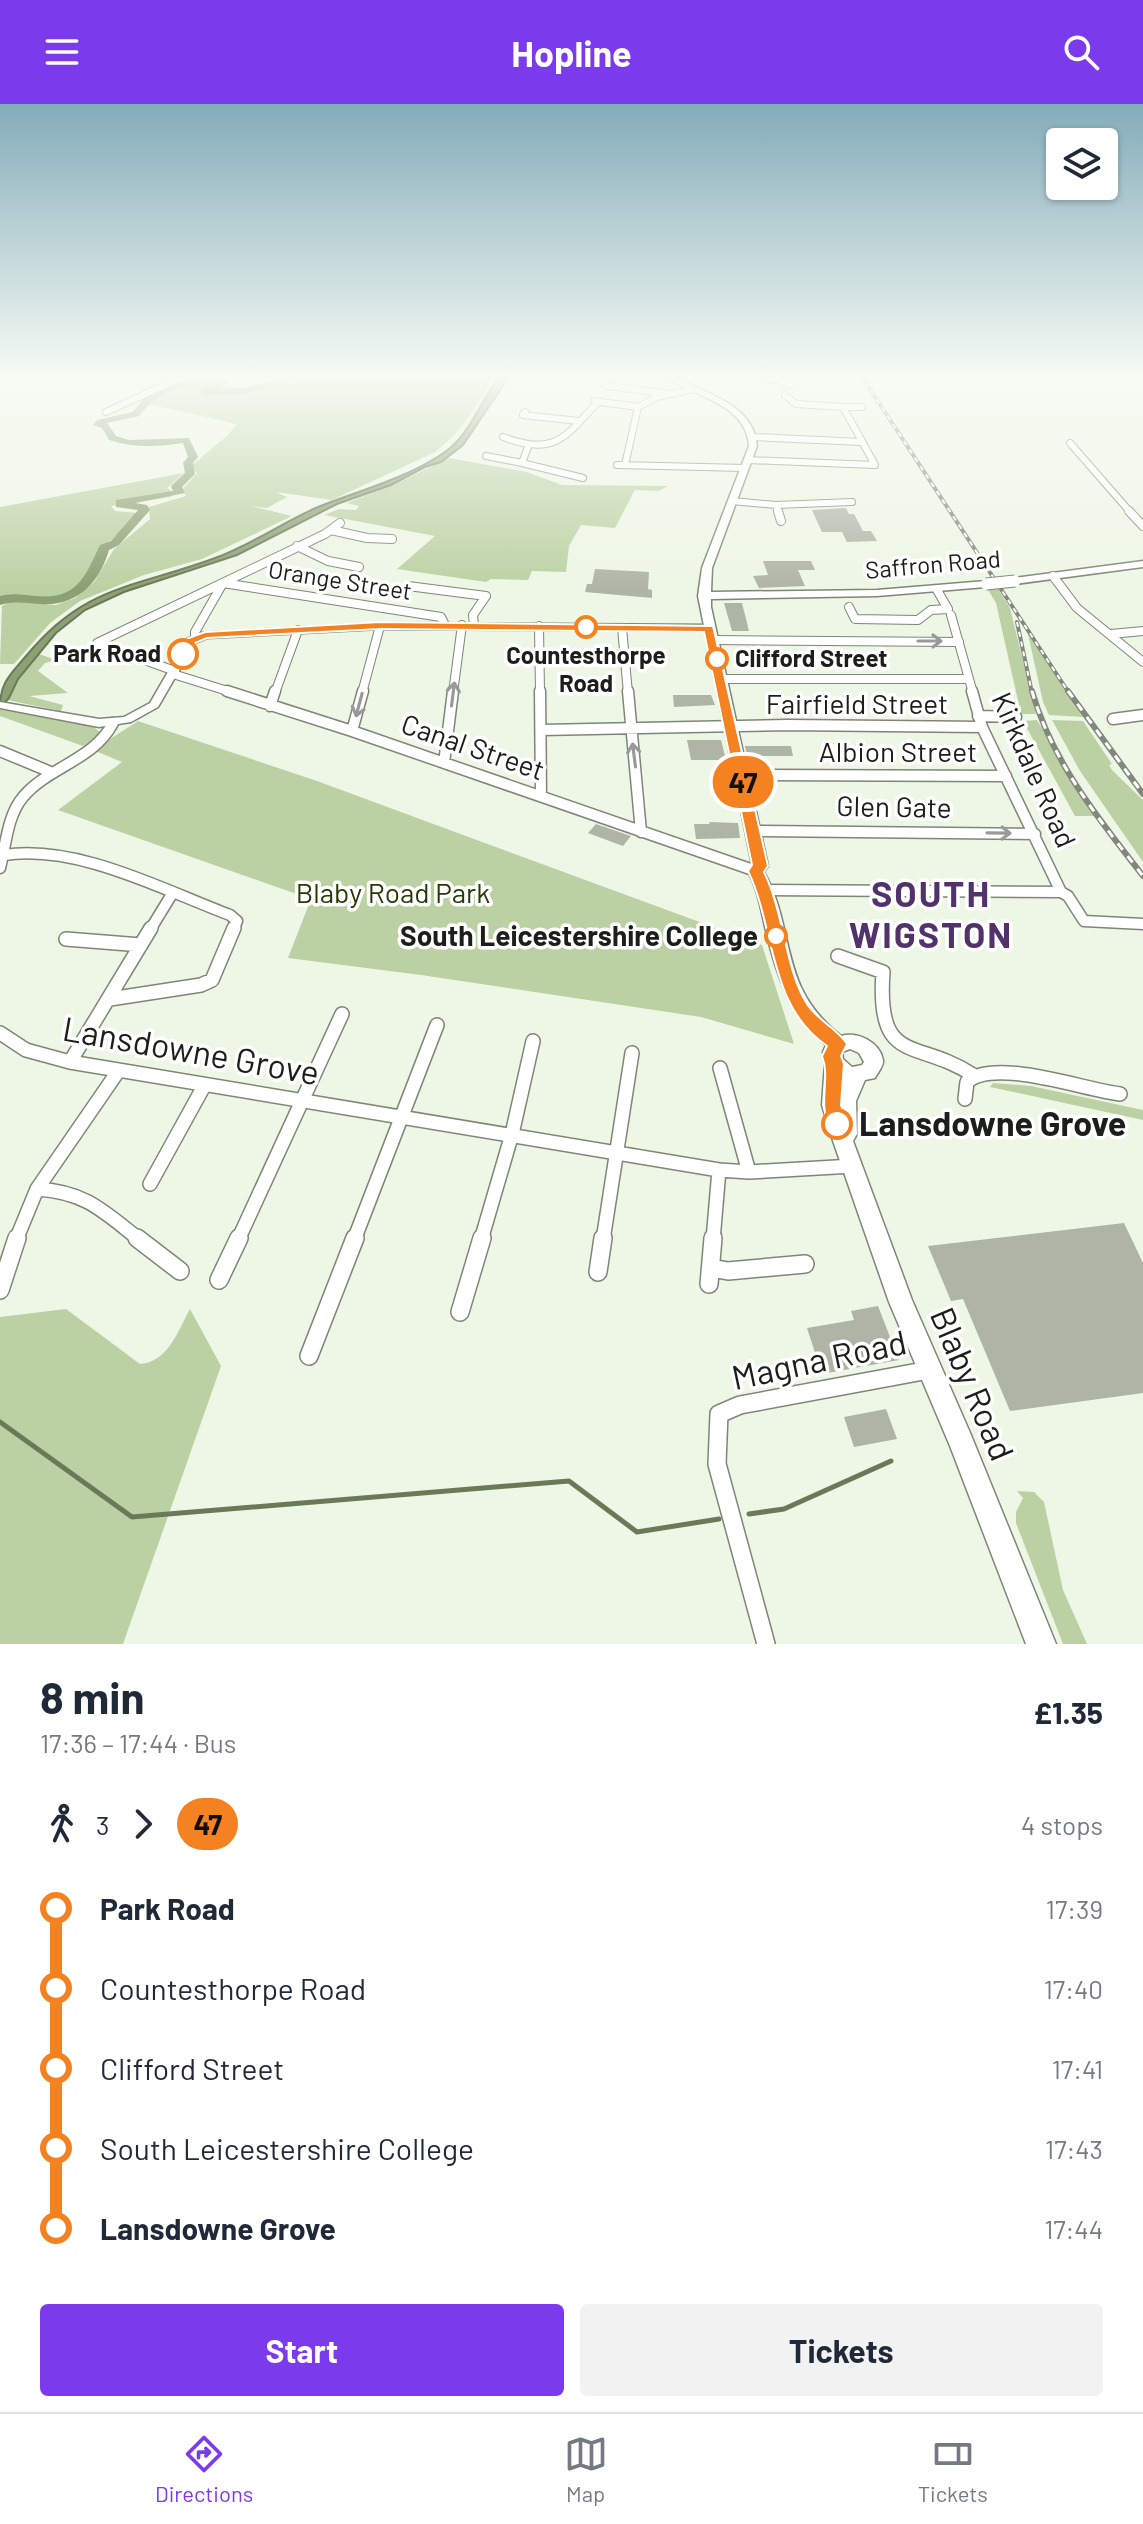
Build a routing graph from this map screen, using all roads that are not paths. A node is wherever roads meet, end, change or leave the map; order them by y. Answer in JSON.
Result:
{"nodes":[{"id":1,"x":528,"y":446,"type":"edge"},
{"id":2,"x":627,"y":446,"type":"edge"},
{"id":3,"x":751,"y":446,"type":"edge"},
{"id":4,"x":863,"y":446,"type":"edge"},
{"id":5,"x":1073,"y":446,"type":"edge"},
{"id":6,"x":486,"y":456,"type":"dead end"},
{"id":7,"x":522,"y":463,"type":"junction"},
{"id":8,"x":746,"y":464,"type":"junction"},
{"id":9,"x":583,"y":478,"type":"dead end"},
{"id":10,"x":732,"y":501,"type":"junction"},
{"id":11,"x":852,"y":502,"type":"dead end"},
{"id":12,"x":776,"y":505,"type":"junction"},
{"id":13,"x":781,"y":521,"type":"dead end"},
{"id":14,"x":341,"y":522,"type":"dead end"},
{"id":15,"x":1143,"y":526,"type":"edge"},
{"id":16,"x":331,"y":530,"type":"junction"},
{"id":17,"x":395,"y":539,"type":"dead end"},
{"id":18,"x":297,"y":546,"type":"junction"},
{"id":19,"x":1143,"y":564,"type":"edge"},
{"id":20,"x":359,"y":567,"type":"dead end"},
{"id":21,"x":1053,"y":576,"type":"junction"},
{"id":22,"x":223,"y":583,"type":"junction"},
{"id":23,"x":408,"y":586,"type":"dead end"},
{"id":24,"x":937,"y":590,"type":"junction"},
{"id":25,"x":705,"y":602,"type":"junction"},
{"id":26,"x":849,"y":607,"type":"dead end"},
{"id":27,"x":951,"y":615,"type":"dead end"},
{"id":28,"x":445,"y":625,"type":"junction"},
{"id":29,"x":468,"y":625,"type":"junction"},
{"id":30,"x":380,"y":626,"type":"junction"},
{"id":31,"x":539,"y":626,"type":"junction"},
{"id":32,"x":622,"y":628,"type":"junction"},
{"id":33,"x":298,"y":630,"type":"junction"},
{"id":34,"x":1143,"y":631,"type":"edge"},
{"id":35,"x":710,"y":634,"type":"junction"},
{"id":36,"x":1111,"y":634,"type":"junction"},
{"id":37,"x":195,"y":638,"type":"junction"},
{"id":38,"x":959,"y":642,"type":"junction"},
{"id":39,"x":1143,"y":662,"type":"edge"},
{"id":40,"x":174,"y":672,"type":"junction"},
{"id":41,"x":721,"y":679,"type":"junction"},
{"id":42,"x":969,"y":679,"type":"junction"},
{"id":43,"x":2,"y":706,"type":"edge"},
{"id":44,"x":270,"y":706,"type":"junction"},
{"id":45,"x":1143,"y":715,"type":"edge"},
{"id":46,"x":1016,"y":717,"type":"dead end"},
{"id":47,"x":1113,"y":719,"type":"dead end"},
{"id":48,"x":980,"y":721,"type":"junction"},
{"id":49,"x":113,"y":723,"type":"junction"},
{"id":50,"x":732,"y":726,"type":"junction"},
{"id":51,"x":631,"y":728,"type":"junction"},
{"id":52,"x":542,"y":730,"type":"junction"},
{"id":53,"x":352,"y":731,"type":"junction"},
{"id":54,"x":0,"y":751,"type":"edge"},
{"id":55,"x":444,"y":763,"type":"junction"},
{"id":56,"x":53,"y":773,"type":"junction"},
{"id":57,"x":741,"y":775,"type":"junction"},
{"id":58,"x":1006,"y":776,"type":"junction"},
{"id":59,"x":541,"y":795,"type":"junction"},
{"id":60,"x":754,"y":831,"type":"junction"},
{"id":61,"x":641,"y":832,"type":"junction"},
{"id":62,"x":1035,"y":834,"type":"junction"},
{"id":63,"x":4,"y":855,"type":"junction"},
{"id":64,"x":0,"y":868,"type":"edge"},
{"id":65,"x":756,"y":871,"type":"junction"},
{"id":66,"x":765,"y":890,"type":"junction"},
{"id":67,"x":1061,"y":892,"type":"junction"},
{"id":68,"x":172,"y":894,"type":"junction"},
{"id":69,"x":1143,"y":924,"type":"edge"},
{"id":70,"x":66,"y":939,"type":"dead end"},
{"id":71,"x":141,"y":945,"type":"junction"},
{"id":72,"x":838,"y":956,"type":"dead end"},
{"id":73,"x":110,"y":999,"type":"junction"},
{"id":74,"x":342,"y":1014,"type":"dead end"},
{"id":75,"x":437,"y":1025,"type":"dead end"},
{"id":76,"x":1,"y":1036,"type":"edge"},
{"id":77,"x":533,"y":1041,"type":"dead end"},
{"id":78,"x":632,"y":1053,"type":"dead end"},
{"id":79,"x":836,"y":1054,"type":"junction"},
{"id":80,"x":70,"y":1062,"type":"junction"},
{"id":81,"x":720,"y":1068,"type":"dead end"},
{"id":82,"x":119,"y":1070,"type":"junction"},
{"id":83,"x":858,"y":1075,"type":"junction"},
{"id":84,"x":973,"y":1075,"type":"junction"},
{"id":85,"x":204,"y":1086,"type":"junction"},
{"id":86,"x":1120,"y":1094,"type":"dead end"},
{"id":87,"x":965,"y":1099,"type":"dead end"},
{"id":88,"x":301,"y":1101,"type":"junction"},
{"id":89,"x":402,"y":1117,"type":"junction"},
{"id":90,"x":512,"y":1134,"type":"junction"},
{"id":91,"x":618,"y":1151,"type":"junction"},
{"id":92,"x":850,"y":1157,"type":"junction"},
{"id":93,"x":719,"y":1170,"type":"junction"},
{"id":94,"x":749,"y":1172,"type":"junction"},
{"id":95,"x":150,"y":1184,"type":"dead end"},
{"id":96,"x":37,"y":1189,"type":"junction"},
{"id":97,"x":805,"y":1264,"type":"dead end"},
{"id":98,"x":4,"y":1266,"type":"edge"},
{"id":99,"x":180,"y":1271,"type":"dead end"},
{"id":100,"x":598,"y":1272,"type":"dead end"},
{"id":101,"x":219,"y":1280,"type":"dead end"},
{"id":102,"x":0,"y":1290,"type":"edge"},
{"id":103,"x":460,"y":1312,"type":"dead end"},
{"id":104,"x":309,"y":1356,"type":"dead end"},
{"id":105,"x":929,"y":1370,"type":"junction"},
{"id":106,"x":766,"y":1644,"type":"edge"},
{"id":107,"x":1041,"y":1644,"type":"edge"}],
"edges":[{"from":1,"to":7,"type":"street"},
{"from":2,"to":8,"type":"street"},
{"from":3,"to":8,"type":"main road"},
{"from":4,"to":8,"type":"street"},
{"from":5,"to":15,"type":"street"},
{"from":6,"to":7,"type":"street"},
{"from":7,"to":9,"type":"street"},
{"from":8,"to":10,"type":"main road"},
{"from":10,"to":12,"type":"street"},
{"from":10,"to":25,"type":"main road"},
{"from":11,"to":12,"type":"street"},
{"from":12,"to":13,"type":"street"},
{"from":14,"to":16,"type":"street"},
{"from":16,"to":17,"type":"street"},
{"from":16,"to":18,"type":"street"},
{"from":18,"to":20,"type":"street"},
{"from":18,"to":22,"type":"street"},
{"from":19,"to":21,"type":"main road","name":"Saffron Road"},
{"from":21,"to":24,"type":"main road","name":"Saffron Road","bridge":true},
{"from":21,"to":36,"type":"street"},
{"from":22,"to":28,"type":"street","name":"Orange Street"},
{"from":22,"to":37,"type":"street"},
{"from":22,"to":40,"type":"street","name":"Canal Street"},
{"from":23,"to":29,"type":"street"},
{"from":24,"to":25,"type":"main road","name":"Saffron Road"},
{"from":24,"to":26,"type":"street"},
{"from":25,"to":35,"type":"main road"},
{"from":27,"to":38,"type":"street","name":"Kirkdale Road"},
{"from":28,"to":29,"type":"street"},
{"from":28,"to":30,"type":"street"},
{"from":29,"to":31,"type":"street"},
{"from":55,"to":29,"type":"street","one_way":true},
{"from":30,"to":33,"type":"street"},
{"from":30,"to":53,"type":"street","one_way":true},
{"from":31,"to":32,"type":"street"},
{"from":31,"to":52,"type":"street"},
{"from":32,"to":35,"type":"street"},
{"from":32,"to":51,"type":"street"},
{"from":33,"to":37,"type":"street"},
{"from":33,"to":44,"type":"street"},
{"from":34,"to":36,"type":"street"},
{"from":35,"to":38,"type":"street","one_way":true},
{"from":35,"to":41,"type":"main road"},
{"from":36,"to":39,"type":"street"},
{"from":37,"to":40,"type":"street"},
{"from":38,"to":42,"type":"street","name":"Kirkdale Road"},
{"from":40,"to":44,"type":"street","name":"Canal Street"},
{"from":40,"to":49,"type":"street"},
{"from":41,"to":42,"type":"street"},
{"from":41,"to":50,"type":"main road"},
{"from":42,"to":48,"type":"street","name":"Kirkdale Road"},
{"from":43,"to":49,"type":"street"},
{"from":44,"to":53,"type":"street","name":"Canal Street"},
{"from":45,"to":47,"type":"street"},
{"from":46,"to":48,"type":"street","name":"Fairfield Street"},
{"from":48,"to":50,"type":"street","name":"Fairfield Street"},
{"from":48,"to":58,"type":"street","name":"Kirkdale Road"},
{"from":49,"to":56,"type":"street"},
{"from":50,"to":51,"type":"street","name":"Fairfield Street"},
{"from":50,"to":57,"type":"main road"},
{"from":51,"to":52,"type":"street","name":"Fairfield Street"},
{"from":61,"to":51,"type":"street","one_way":true},
{"from":52,"to":59,"type":"street"},
{"from":53,"to":55,"type":"street","name":"Canal Street"},
{"from":54,"to":56,"type":"street"},
{"from":55,"to":59,"type":"street","name":"Canal Street"},
{"from":56,"to":63,"type":"street"},
{"from":57,"to":58,"type":"street","name":"Albion Street"},
{"from":57,"to":60,"type":"main road"},
{"from":58,"to":62,"type":"street","name":"Kirkdale Road"},
{"from":59,"to":61,"type":"street","name":"Canal Street"},
{"from":60,"to":62,"type":"street","name":"Glen Gate","one_way":true},
{"from":60,"to":65,"type":"main road"},
{"from":61,"to":65,"type":"street","name":"Canal Street"},
{"from":62,"to":67,"type":"street","name":"Kirkdale Road"},
{"from":63,"to":64,"type":"street"},
{"from":63,"to":68,"type":"street"},
{"from":65,"to":66,"type":"main road"},
{"from":66,"to":67,"type":"street"},
{"from":66,"to":79,"type":"main road"},
{"from":67,"to":69,"type":"street","name":"Kirkdale Road"},
{"from":68,"to":71,"type":"street"},
{"from":68,"to":73,"type":"street"},
{"from":70,"to":71,"type":"street"},
{"from":71,"to":73,"type":"street"},
{"from":72,"to":84,"type":"street"},
{"from":73,"to":80,"type":"street"},
{"from":74,"to":88,"type":"street"},
{"from":75,"to":89,"type":"street"},
{"from":76,"to":80,"type":"street","name":"Lansdowne Grove"},
{"from":77,"to":90,"type":"street"},
{"from":78,"to":91,"type":"street"},
{"from":79,"to":83,"type":"main road"},
{"from":79,"to":83,"type":"main road"},
{"from":79,"to":92,"type":"main road","name":"Blaby Road"},
{"from":80,"to":82,"type":"street","name":"Lansdowne Grove"},
{"from":81,"to":94,"type":"street"},
{"from":82,"to":85,"type":"street","name":"Lansdowne Grove"},
{"from":82,"to":96,"type":"street"},
{"from":83,"to":92,"type":"main road","name":"Blaby Road"},
{"from":84,"to":86,"type":"street"},
{"from":84,"to":87,"type":"street"},
{"from":85,"to":88,"type":"street","name":"Lansdowne Grove"},
{"from":85,"to":95,"type":"street"},
{"from":88,"to":89,"type":"street","name":"Lansdowne Grove"},
{"from":88,"to":101,"type":"street"},
{"from":89,"to":90,"type":"street","name":"Lansdowne Grove"},
{"from":89,"to":104,"type":"street"},
{"from":90,"to":91,"type":"street","name":"Lansdowne Grove"},
{"from":90,"to":103,"type":"street"},
{"from":91,"to":93,"type":"street","name":"Lansdowne Grove"},
{"from":91,"to":100,"type":"street"},
{"from":92,"to":94,"type":"street","name":"Lansdowne Grove"},
{"from":92,"to":105,"type":"main road","name":"Blaby Road"},
{"from":93,"to":94,"type":"street","name":"Lansdowne Grove"},
{"from":93,"to":97,"type":"street"},
{"from":96,"to":98,"type":"street"},
{"from":96,"to":99,"type":"street"},
{"from":98,"to":102,"type":"street"},
{"from":105,"to":106,"type":"street","name":"Magna Road"},
{"from":105,"to":107,"type":"main road","name":"Blaby Road"}]}
